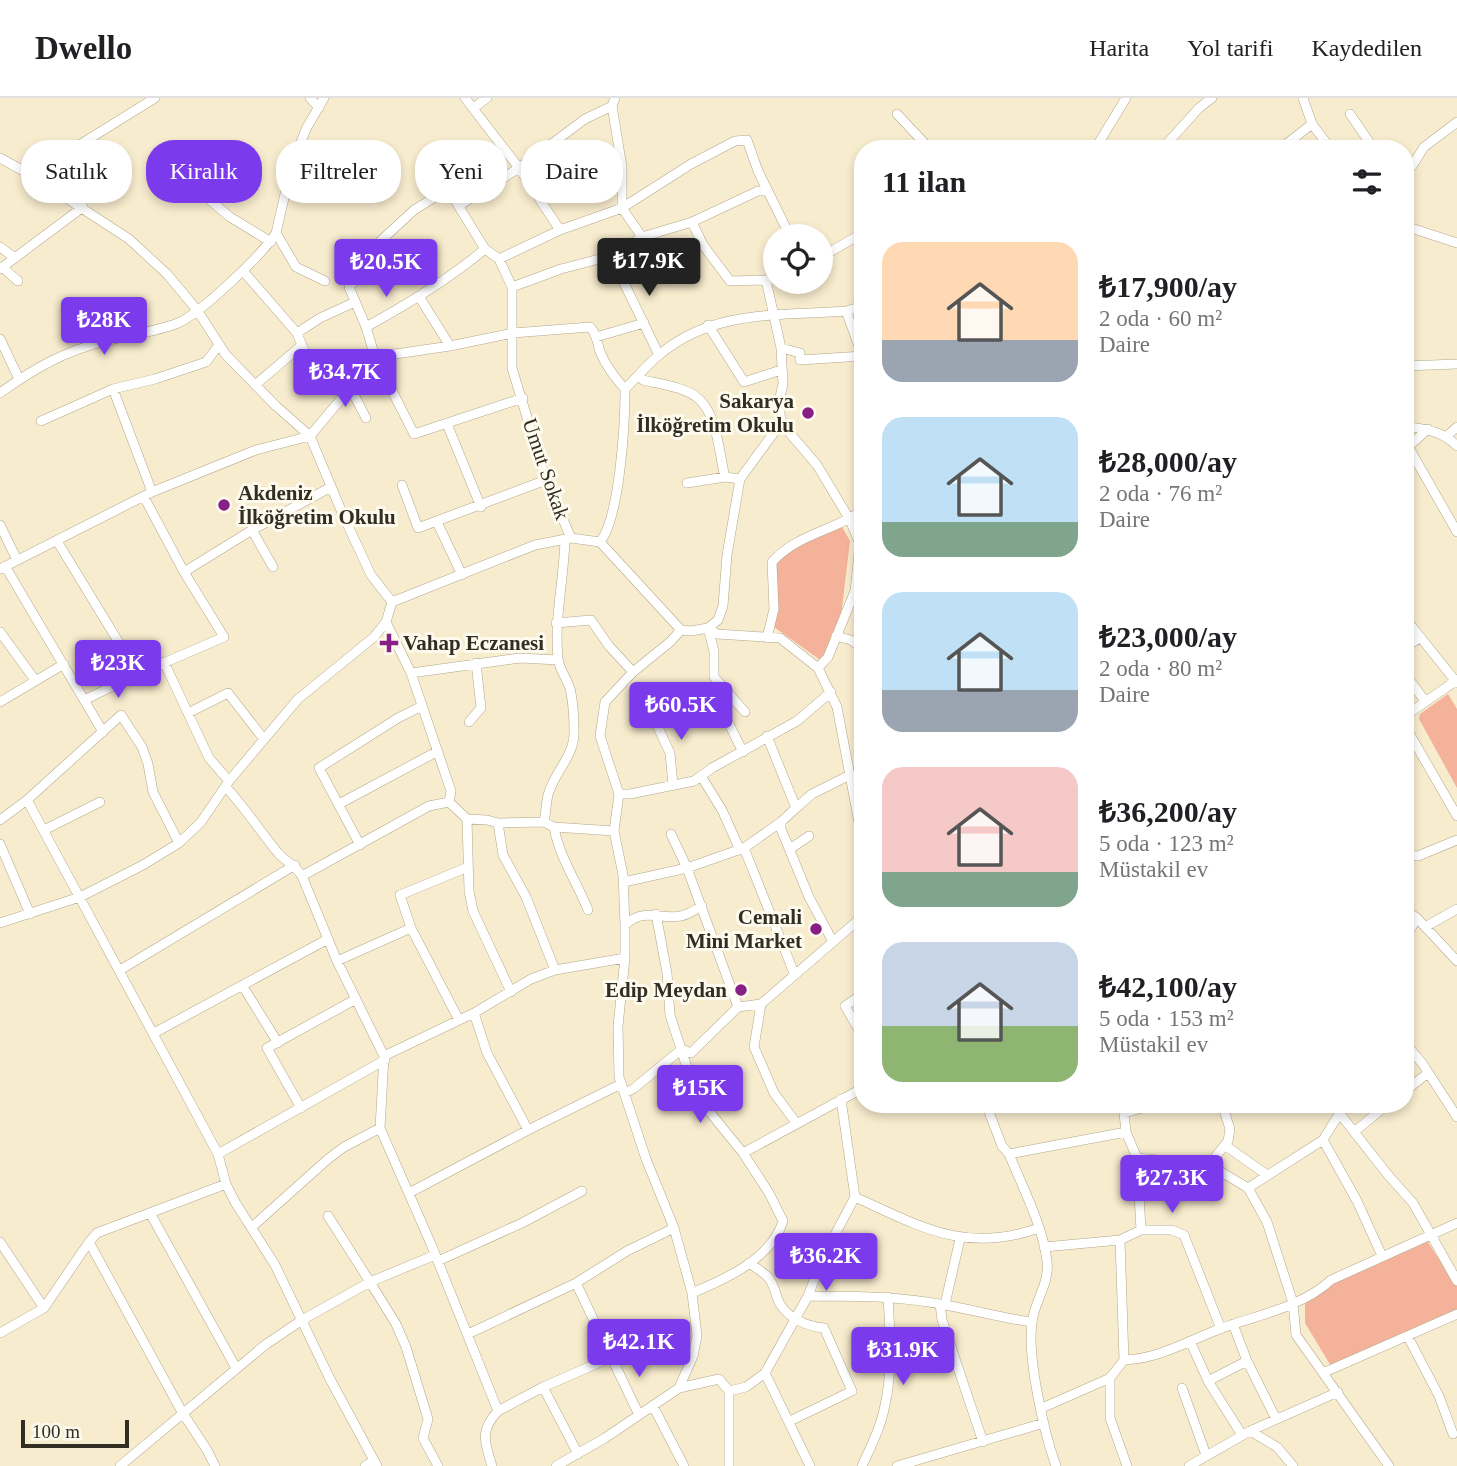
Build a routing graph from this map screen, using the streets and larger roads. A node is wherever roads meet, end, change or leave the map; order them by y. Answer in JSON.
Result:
{"nodes":[{"id":1,"x":155,"y":98,"type":"edge"},
{"id":2,"x":310,"y":98,"type":"edge"},
{"id":3,"x":324,"y":98,"type":"edge"},
{"id":4,"x":466,"y":98,"type":"edge"},
{"id":5,"x":487,"y":98,"type":"edge"},
{"id":6,"x":1212,"y":98,"type":"edge"},
{"id":7,"x":1303,"y":98,"type":"edge"},
{"id":8,"x":1124,"y":99,"type":"edge"},
{"id":9,"x":613,"y":102,"type":"edge"},
{"id":10,"x":319,"y":108,"type":"junction"},
{"id":11,"x":473,"y":108,"type":"junction"},
{"id":12,"x":897,"y":114,"type":"dead end"},
{"id":13,"x":1350,"y":114,"type":"dead end"},
{"id":14,"x":1457,"y":122,"type":"edge"},
{"id":15,"x":1312,"y":124,"type":"junction"},
{"id":16,"x":86,"y":140,"type":"edge"},
{"id":17,"x":922,"y":140,"type":"edge"},
{"id":18,"x":1101,"y":140,"type":"edge"},
{"id":19,"x":1170,"y":140,"type":"edge"},
{"id":20,"x":1292,"y":140,"type":"edge"},
{"id":21,"x":1324,"y":140,"type":"edge"},
{"id":22,"x":1368,"y":140,"type":"edge"},
{"id":23,"x":0,"y":158,"type":"edge"},
{"id":24,"x":1414,"y":163,"type":"edge"},
{"id":25,"x":519,"y":168,"type":"junction"},
{"id":26,"x":21,"y":169,"type":"edge"},
{"id":27,"x":768,"y":191,"type":"junction"},
{"id":28,"x":77,"y":203,"type":"edge"},
{"id":29,"x":213,"y":203,"type":"edge"},
{"id":30,"x":460,"y":205,"type":"junction"},
{"id":31,"x":83,"y":207,"type":"junction"},
{"id":32,"x":622,"y":208,"type":"junction"},
{"id":33,"x":692,"y":222,"type":"junction"},
{"id":34,"x":784,"y":224,"type":"edge"},
{"id":35,"x":1414,"y":229,"type":"edge"},
{"id":36,"x":560,"y":230,"type":"junction"},
{"id":37,"x":276,"y":233,"type":"junction"},
{"id":38,"x":642,"y":237,"type":"junction"},
{"id":39,"x":854,"y":238,"type":"edge"},
{"id":40,"x":271,"y":242,"type":"junction"},
{"id":41,"x":1457,"y":243,"type":"edge"},
{"id":42,"x":0,"y":247,"type":"edge"},
{"id":43,"x":485,"y":250,"type":"junction"},
{"id":44,"x":833,"y":250,"type":"edge"},
{"id":45,"x":611,"y":256,"type":"junction"},
{"id":46,"x":15,"y":258,"type":"junction"},
{"id":47,"x":499,"y":259,"type":"junction"},
{"id":48,"x":1,"y":268,"type":"edge"},
{"id":49,"x":243,"y":271,"type":"junction"},
{"id":50,"x":763,"y":279,"type":"edge"},
{"id":51,"x":18,"y":281,"type":"dead end"},
{"id":52,"x":326,"y":281,"type":"dead end"},
{"id":53,"x":512,"y":287,"type":"junction"},
{"id":54,"x":772,"y":294,"type":"edge"},
{"id":55,"x":420,"y":298,"type":"junction"},
{"id":56,"x":355,"y":303,"type":"junction"},
{"id":57,"x":854,"y":309,"type":"edge"},
{"id":58,"x":197,"y":310,"type":"junction"},
{"id":59,"x":846,"y":311,"type":"junction"},
{"id":60,"x":774,"y":316,"type":"junction"},
{"id":61,"x":644,"y":323,"type":"junction"},
{"id":62,"x":708,"y":325,"type":"junction"},
{"id":63,"x":366,"y":327,"type":"junction"},
{"id":64,"x":297,"y":333,"type":"junction"},
{"id":65,"x":513,"y":333,"type":"junction"},
{"id":66,"x":854,"y":333,"type":"edge"},
{"id":67,"x":596,"y":337,"type":"junction"},
{"id":68,"x":0,"y":339,"type":"edge"},
{"id":69,"x":219,"y":345,"type":"junction"},
{"id":70,"x":301,"y":346,"type":"junction"},
{"id":71,"x":450,"y":346,"type":"junction"},
{"id":72,"x":781,"y":348,"type":"junction"},
{"id":73,"x":660,"y":355,"type":"junction"},
{"id":74,"x":375,"y":357,"type":"junction"},
{"id":75,"x":854,"y":357,"type":"edge"},
{"id":76,"x":1457,"y":364,"type":"edge"},
{"id":77,"x":1414,"y":366,"type":"edge"},
{"id":78,"x":781,"y":370,"type":"junction"},
{"id":79,"x":301,"y":371,"type":"dead end"},
{"id":80,"x":638,"y":376,"type":"junction"},
{"id":81,"x":19,"y":379,"type":"junction"},
{"id":82,"x":256,"y":385,"type":"junction"},
{"id":83,"x":349,"y":385,"type":"junction"},
{"id":84,"x":113,"y":389,"type":"junction"},
{"id":85,"x":625,"y":389,"type":"junction"},
{"id":86,"x":0,"y":393,"type":"edge"},
{"id":87,"x":523,"y":398,"type":"junction"},
{"id":88,"x":366,"y":418,"type":"dead end"},
{"id":89,"x":41,"y":421,"type":"dead end"},
{"id":90,"x":447,"y":424,"type":"junction"},
{"id":91,"x":781,"y":424,"type":"junction"},
{"id":92,"x":1414,"y":427,"type":"edge"},
{"id":93,"x":1457,"y":427,"type":"edge"},
{"id":94,"x":1428,"y":429,"type":"junction"},
{"id":95,"x":310,"y":436,"type":"junction"},
{"id":96,"x":1447,"y":436,"type":"junction"},
{"id":97,"x":1414,"y":439,"type":"edge"},
{"id":98,"x":1457,"y":446,"type":"edge"},
{"id":99,"x":1414,"y":456,"type":"edge"},
{"id":100,"x":725,"y":477,"type":"junction"},
{"id":101,"x":740,"y":479,"type":"junction"},
{"id":102,"x":546,"y":480,"type":"junction"},
{"id":103,"x":687,"y":483,"type":"dead end"},
{"id":104,"x":402,"y":485,"type":"dead end"},
{"id":105,"x":331,"y":486,"type":"junction"},
{"id":106,"x":148,"y":494,"type":"junction"},
{"id":107,"x":481,"y":507,"type":"junction"},
{"id":108,"x":854,"y":517,"type":"edge"},
{"id":109,"x":850,"y":520,"type":"junction"},
{"id":110,"x":438,"y":522,"type":"junction"},
{"id":111,"x":0,"y":525,"type":"edge"},
{"id":112,"x":252,"y":530,"type":"junction"},
{"id":113,"x":854,"y":530,"type":"edge"},
{"id":114,"x":1457,"y":532,"type":"edge"},
{"id":115,"x":568,"y":539,"type":"junction"},
{"id":116,"x":57,"y":541,"type":"junction"},
{"id":117,"x":600,"y":542,"type":"junction"},
{"id":118,"x":17,"y":560,"type":"junction"},
{"id":119,"x":3,"y":567,"type":"edge"},
{"id":120,"x":273,"y":567,"type":"dead end"},
{"id":121,"x":184,"y":572,"type":"junction"},
{"id":122,"x":462,"y":575,"type":"junction"},
{"id":123,"x":854,"y":593,"type":"edge"},
{"id":124,"x":392,"y":602,"type":"junction"},
{"id":125,"x":386,"y":622,"type":"junction"},
{"id":126,"x":556,"y":623,"type":"junction"},
{"id":127,"x":708,"y":628,"type":"junction"},
{"id":128,"x":681,"y":630,"type":"junction"},
{"id":129,"x":1414,"y":630,"type":"edge"},
{"id":130,"x":0,"y":632,"type":"edge"},
{"id":131,"x":836,"y":636,"type":"junction"},
{"id":132,"x":767,"y":638,"type":"junction"},
{"id":133,"x":1420,"y":638,"type":"junction"},
{"id":134,"x":1414,"y":642,"type":"edge"},
{"id":135,"x":854,"y":643,"type":"edge"},
{"id":136,"x":558,"y":660,"type":"junction"},
{"id":137,"x":164,"y":662,"type":"junction"},
{"id":138,"x":476,"y":663,"type":"junction"},
{"id":139,"x":64,"y":664,"type":"junction"},
{"id":140,"x":818,"y":668,"type":"junction"},
{"id":141,"x":411,"y":673,"type":"junction"},
{"id":142,"x":633,"y":673,"type":"junction"},
{"id":143,"x":138,"y":674,"type":"junction"},
{"id":144,"x":35,"y":680,"type":"junction"},
{"id":145,"x":1457,"y":681,"type":"edge"},
{"id":146,"x":1414,"y":687,"type":"edge"},
{"id":147,"x":665,"y":688,"type":"dead end"},
{"id":148,"x":831,"y":692,"type":"junction"},
{"id":149,"x":84,"y":700,"type":"junction"},
{"id":150,"x":1424,"y":701,"type":"junction"},
{"id":151,"x":0,"y":702,"type":"edge"},
{"id":152,"x":422,"y":706,"type":"junction"},
{"id":153,"x":649,"y":708,"type":"dead end"},
{"id":154,"x":1414,"y":709,"type":"edge"},
{"id":155,"x":745,"y":712,"type":"dead end"},
{"id":156,"x":188,"y":713,"type":"junction"},
{"id":157,"x":469,"y":722,"type":"dead end"},
{"id":158,"x":103,"y":732,"type":"junction"},
{"id":159,"x":766,"y":736,"type":"junction"},
{"id":160,"x":263,"y":738,"type":"junction"},
{"id":161,"x":1414,"y":740,"type":"edge"},
{"id":162,"x":438,"y":751,"type":"junction"},
{"id":163,"x":743,"y":752,"type":"junction"},
{"id":164,"x":850,"y":775,"type":"junction"},
{"id":165,"x":701,"y":776,"type":"junction"},
{"id":166,"x":228,"y":784,"type":"junction"},
{"id":167,"x":673,"y":785,"type":"junction"},
{"id":168,"x":854,"y":790,"type":"edge"},
{"id":169,"x":620,"y":794,"type":"junction"},
{"id":170,"x":1453,"y":799,"type":"edge"},
{"id":171,"x":27,"y":800,"type":"junction"},
{"id":172,"x":100,"y":802,"type":"dead end"},
{"id":173,"x":449,"y":802,"type":"junction"},
{"id":174,"x":340,"y":804,"type":"junction"},
{"id":175,"x":796,"y":808,"type":"junction"},
{"id":176,"x":1457,"y":816,"type":"edge"},
{"id":177,"x":467,"y":819,"type":"junction"},
{"id":178,"x":0,"y":820,"type":"edge"},
{"id":179,"x":544,"y":822,"type":"junction"},
{"id":180,"x":781,"y":822,"type":"junction"},
{"id":181,"x":498,"y":823,"type":"junction"},
{"id":182,"x":554,"y":827,"type":"junction"},
{"id":183,"x":44,"y":830,"type":"junction"},
{"id":184,"x":614,"y":831,"type":"junction"},
{"id":185,"x":671,"y":834,"type":"dead end"},
{"id":186,"x":809,"y":836,"type":"dead end"},
{"id":187,"x":1457,"y":840,"type":"edge"},
{"id":188,"x":179,"y":843,"type":"junction"},
{"id":189,"x":0,"y":844,"type":"edge"},
{"id":190,"x":360,"y":845,"type":"junction"},
{"id":191,"x":742,"y":849,"type":"junction"},
{"id":192,"x":790,"y":849,"type":"junction"},
{"id":193,"x":1414,"y":856,"type":"edge"},
{"id":194,"x":295,"y":865,"type":"junction"},
{"id":195,"x":468,"y":867,"type":"junction"},
{"id":196,"x":687,"y":868,"type":"junction"},
{"id":197,"x":302,"y":876,"type":"junction"},
{"id":198,"x":624,"y":882,"type":"junction"},
{"id":199,"x":80,"y":897,"type":"junction"},
{"id":200,"x":702,"y":906,"type":"junction"},
{"id":201,"x":1457,"y":909,"type":"edge"},
{"id":202,"x":588,"y":910,"type":"dead end"},
{"id":203,"x":30,"y":914,"type":"junction"},
{"id":204,"x":656,"y":914,"type":"junction"},
{"id":205,"x":1414,"y":916,"type":"edge"},
{"id":206,"x":1417,"y":918,"type":"junction"},
{"id":207,"x":0,"y":923,"type":"edge"},
{"id":208,"x":854,"y":923,"type":"edge"},
{"id":209,"x":1414,"y":923,"type":"edge"},
{"id":210,"x":625,"y":925,"type":"junction"},
{"id":211,"x":1425,"y":927,"type":"junction"},
{"id":212,"x":411,"y":928,"type":"junction"},
{"id":213,"x":328,"y":939,"type":"junction"},
{"id":214,"x":832,"y":940,"type":"junction"},
{"id":215,"x":625,"y":958,"type":"junction"},
{"id":216,"x":337,"y":961,"type":"junction"},
{"id":217,"x":1457,"y":961,"type":"edge"},
{"id":218,"x":120,"y":970,"type":"junction"},
{"id":219,"x":555,"y":970,"type":"junction"},
{"id":220,"x":794,"y":973,"type":"junction"},
{"id":221,"x":242,"y":985,"type":"junction"},
{"id":222,"x":511,"y":992,"type":"junction"},
{"id":223,"x":356,"y":999,"type":"junction"},
{"id":224,"x":854,"y":1000,"type":"edge"},
{"id":225,"x":761,"y":1004,"type":"junction"},
{"id":226,"x":738,"y":1007,"type":"junction"},
{"id":227,"x":474,"y":1013,"type":"junction"},
{"id":228,"x":459,"y":1020,"type":"junction"},
{"id":229,"x":854,"y":1022,"type":"edge"},
{"id":230,"x":154,"y":1033,"type":"junction"},
{"id":231,"x":278,"y":1043,"type":"junction"},
{"id":232,"x":682,"y":1049,"type":"junction"},
{"id":233,"x":1414,"y":1054,"type":"edge"},
{"id":234,"x":384,"y":1058,"type":"junction"},
{"id":235,"x":1428,"y":1073,"type":"junction"},
{"id":236,"x":1414,"y":1084,"type":"edge"},
{"id":237,"x":622,"y":1089,"type":"junction"},
{"id":238,"x":854,"y":1092,"type":"edge"},
{"id":239,"x":841,"y":1099,"type":"junction"},
{"id":240,"x":301,"y":1108,"type":"junction"},
{"id":241,"x":989,"y":1113,"type":"edge"},
{"id":242,"x":1124,"y":1113,"type":"edge"},
{"id":243,"x":1226,"y":1113,"type":"edge"},
{"id":244,"x":1377,"y":1113,"type":"edge"},
{"id":245,"x":1340,"y":1114,"type":"joint"},
{"id":246,"x":1457,"y":1117,"type":"edge"},
{"id":247,"x":797,"y":1124,"type":"junction"},
{"id":248,"x":380,"y":1128,"type":"junction"},
{"id":249,"x":528,"y":1130,"type":"junction"},
{"id":250,"x":1126,"y":1132,"type":"junction"},
{"id":251,"x":1354,"y":1132,"type":"junction"},
{"id":252,"x":1323,"y":1140,"type":"junction"},
{"id":253,"x":1226,"y":1146,"type":"junction"},
{"id":254,"x":743,"y":1153,"type":"junction"},
{"id":255,"x":218,"y":1154,"type":"junction"},
{"id":256,"x":1009,"y":1154,"type":"junction"},
{"id":257,"x":1137,"y":1158,"type":"junction"},
{"id":258,"x":1208,"y":1166,"type":"junction"},
{"id":259,"x":1267,"y":1175,"type":"junction"},
{"id":260,"x":226,"y":1184,"type":"junction"},
{"id":261,"x":1248,"y":1188,"type":"junction"},
{"id":262,"x":582,"y":1191,"type":"dead end"},
{"id":263,"x":409,"y":1193,"type":"junction"},
{"id":264,"x":855,"y":1197,"type":"junction"},
{"id":265,"x":150,"y":1213,"type":"junction"},
{"id":266,"x":328,"y":1216,"type":"dead end"},
{"id":267,"x":1457,"y":1223,"type":"edge"},
{"id":268,"x":252,"y":1227,"type":"junction"},
{"id":269,"x":674,"y":1227,"type":"junction"},
{"id":270,"x":1038,"y":1228,"type":"junction"},
{"id":271,"x":1141,"y":1230,"type":"junction"},
{"id":272,"x":1430,"y":1235,"type":"junction"},
{"id":273,"x":960,"y":1239,"type":"junction"},
{"id":274,"x":1120,"y":1240,"type":"junction"},
{"id":275,"x":0,"y":1242,"type":"edge"},
{"id":276,"x":89,"y":1242,"type":"junction"},
{"id":277,"x":1044,"y":1247,"type":"junction"},
{"id":278,"x":1382,"y":1256,"type":"junction"},
{"id":279,"x":436,"y":1258,"type":"junction"},
{"id":280,"x":749,"y":1263,"type":"junction"},
{"id":281,"x":1457,"y":1281,"type":"edge"},
{"id":282,"x":370,"y":1282,"type":"junction"},
{"id":283,"x":576,"y":1283,"type":"junction"},
{"id":284,"x":692,"y":1293,"type":"junction"},
{"id":285,"x":808,"y":1296,"type":"junction"},
{"id":286,"x":888,"y":1297,"type":"junction"},
{"id":287,"x":1293,"y":1303,"type":"junction"},
{"id":288,"x":943,"y":1304,"type":"junction"},
{"id":289,"x":44,"y":1308,"type":"junction"},
{"id":290,"x":1457,"y":1314,"type":"edge"},
{"id":291,"x":795,"y":1319,"type":"junction"},
{"id":292,"x":302,"y":1320,"type":"junction"},
{"id":293,"x":1031,"y":1322,"type":"junction"},
{"id":294,"x":1233,"y":1324,"type":"junction"},
{"id":295,"x":1220,"y":1329,"type":"junction"},
{"id":296,"x":0,"y":1333,"type":"edge"},
{"id":297,"x":468,"y":1334,"type":"junction"},
{"id":298,"x":1408,"y":1337,"type":"junction"},
{"id":299,"x":1190,"y":1342,"type":"junction"},
{"id":300,"x":612,"y":1357,"type":"junction"},
{"id":301,"x":1124,"y":1360,"type":"junction"},
{"id":302,"x":1247,"y":1361,"type":"junction"},
{"id":303,"x":236,"y":1368,"type":"junction"},
{"id":304,"x":1325,"y":1372,"type":"junction"},
{"id":305,"x":765,"y":1373,"type":"junction"},
{"id":306,"x":1110,"y":1378,"type":"junction"},
{"id":307,"x":1208,"y":1381,"type":"junction"},
{"id":308,"x":543,"y":1387,"type":"junction"},
{"id":309,"x":679,"y":1388,"type":"junction"},
{"id":310,"x":1182,"y":1388,"type":"dead end"},
{"id":311,"x":729,"y":1391,"type":"junction"},
{"id":312,"x":1338,"y":1392,"type":"junction"},
{"id":313,"x":653,"y":1406,"type":"junction"},
{"id":314,"x":1042,"y":1408,"type":"junction"},
{"id":315,"x":498,"y":1411,"type":"junction"},
{"id":316,"x":182,"y":1412,"type":"junction"},
{"id":317,"x":639,"y":1415,"type":"junction"},
{"id":318,"x":1276,"y":1419,"type":"junction"},
{"id":319,"x":790,"y":1421,"type":"junction"},
{"id":320,"x":1044,"y":1423,"type":"junction"},
{"id":321,"x":1246,"y":1433,"type":"junction"},
{"id":322,"x":1453,"y":1434,"type":"dead end"},
{"id":323,"x":983,"y":1442,"type":"junction"},
{"id":324,"x":578,"y":1454,"type":"junction"},
{"id":325,"x":1206,"y":1455,"type":"junction"},
{"id":326,"x":375,"y":1463,"type":"edge"},
{"id":327,"x":120,"y":1466,"type":"edge"},
{"id":328,"x":215,"y":1466,"type":"edge"},
{"id":329,"x":365,"y":1466,"type":"edge"},
{"id":330,"x":438,"y":1466,"type":"edge"},
{"id":331,"x":492,"y":1466,"type":"edge"},
{"id":332,"x":556,"y":1466,"type":"edge"},
{"id":333,"x":684,"y":1466,"type":"edge"},
{"id":334,"x":729,"y":1466,"type":"edge"},
{"id":335,"x":810,"y":1466,"type":"edge"},
{"id":336,"x":862,"y":1466,"type":"edge"},
{"id":337,"x":897,"y":1466,"type":"edge"},
{"id":338,"x":1056,"y":1466,"type":"edge"},
{"id":339,"x":1127,"y":1466,"type":"edge"},
{"id":340,"x":1189,"y":1466,"type":"edge"},
{"id":341,"x":1293,"y":1466,"type":"edge"},
{"id":342,"x":1389,"y":1466,"type":"edge"}],
"edges":[{"from":1,"to":16,"type":"street"},
{"from":2,"to":10,"type":"street"},
{"from":3,"to":10,"type":"street"},
{"from":4,"to":11,"type":"street"},
{"from":5,"to":11,"type":"street"},
{"from":6,"to":19,"type":"street"},
{"from":7,"to":15,"type":"street"},
{"from":8,"to":18,"type":"street"},
{"from":9,"to":25,"type":"street"},
{"from":9,"to":32,"type":"street"},
{"from":10,"to":37,"type":"street"},
{"from":11,"to":25,"type":"street"},
{"from":12,"to":17,"type":"street"},
{"from":13,"to":22,"type":"street"},
{"from":14,"to":24,"type":"street"},
{"from":15,"to":20,"type":"street"},
{"from":15,"to":21,"type":"street"},
{"from":23,"to":26,"type":"street"},
{"from":25,"to":30,"type":"street"},
{"from":25,"to":36,"type":"street"},
{"from":27,"to":32,"type":"street"},
{"from":27,"to":33,"type":"street"},
{"from":27,"to":34,"type":"street"},
{"from":28,"to":31,"type":"street"},
{"from":29,"to":40,"type":"street"},
{"from":30,"to":43,"type":"street"},
{"from":30,"to":56,"type":"street"},
{"from":31,"to":46,"type":"street"},
{"from":31,"to":58,"type":"street"},
{"from":32,"to":36,"type":"street"},
{"from":32,"to":38,"type":"street"},
{"from":33,"to":38,"type":"street"},
{"from":33,"to":50,"type":"street"},
{"from":35,"to":41,"type":"street"},
{"from":36,"to":47,"type":"street"},
{"from":37,"to":40,"type":"street"},
{"from":37,"to":52,"type":"street"},
{"from":38,"to":45,"type":"street"},
{"from":39,"to":44,"type":"street"},
{"from":40,"to":49,"type":"street"},
{"from":42,"to":46,"type":"street"},
{"from":43,"to":47,"type":"street"},
{"from":43,"to":55,"type":"street"},
{"from":45,"to":53,"type":"street"},
{"from":45,"to":61,"type":"street"},
{"from":46,"to":48,"type":"street"},
{"from":47,"to":53,"type":"street"},
{"from":48,"to":51,"type":"street"},
{"from":49,"to":58,"type":"street"},
{"from":49,"to":64,"type":"street"},
{"from":53,"to":65,"type":"street","name":"Umut Sokak"},
{"from":54,"to":60,"type":"street"},
{"from":55,"to":63,"type":"street"},
{"from":55,"to":71,"type":"street"},
{"from":56,"to":63,"type":"street"},
{"from":56,"to":64,"type":"street"},
{"from":57,"to":59,"type":"street"},
{"from":58,"to":69,"type":"street"},
{"from":58,"to":81,"type":"street"},
{"from":59,"to":60,"type":"street"},
{"from":59,"to":66,"type":"street"},
{"from":60,"to":62,"type":"street"},
{"from":60,"to":72,"type":"street"},
{"from":61,"to":67,"type":"street"},
{"from":61,"to":73,"type":"street"},
{"from":62,"to":73,"type":"street"},
{"from":62,"to":78,"type":"street"},
{"from":63,"to":74,"type":"street"},
{"from":64,"to":70,"type":"street"},
{"from":65,"to":67,"type":"street"},
{"from":65,"to":71,"type":"street"},
{"from":65,"to":87,"type":"street","name":"Umut Sokak"},
{"from":67,"to":85,"type":"street"},
{"from":68,"to":81,"type":"street"},
{"from":69,"to":82,"type":"street"},
{"from":69,"to":84,"type":"street"},
{"from":70,"to":79,"type":"street"},
{"from":70,"to":82,"type":"street"},
{"from":71,"to":74,"type":"street"},
{"from":72,"to":75,"type":"street"},
{"from":72,"to":78,"type":"street"},
{"from":73,"to":80,"type":"street"},
{"from":74,"to":83,"type":"street"},
{"from":74,"to":90,"type":"street"},
{"from":76,"to":77,"type":"street"},
{"from":78,"to":91,"type":"street"},
{"from":80,"to":85,"type":"street"},
{"from":80,"to":100,"type":"street"},
{"from":81,"to":86,"type":"street"},
{"from":82,"to":95,"type":"street"},
{"from":83,"to":88,"type":"street"},
{"from":83,"to":95,"type":"street"},
{"from":84,"to":89,"type":"street"},
{"from":84,"to":106,"type":"street"},
{"from":85,"to":117,"type":"street"},
{"from":87,"to":90,"type":"street"},
{"from":87,"to":102,"type":"street","name":"Umut Sokak"},
{"from":90,"to":107,"type":"street"},
{"from":91,"to":101,"type":"street"},
{"from":91,"to":109,"type":"street"},
{"from":92,"to":94,"type":"street"},
{"from":93,"to":96,"type":"street"},
{"from":94,"to":96,"type":"street"},
{"from":94,"to":97,"type":"street"},
{"from":95,"to":105,"type":"street"},
{"from":95,"to":106,"type":"street"},
{"from":96,"to":98,"type":"street"},
{"from":99,"to":114,"type":"street"},
{"from":100,"to":101,"type":"street"},
{"from":100,"to":103,"type":"street"},
{"from":101,"to":127,"type":"street"},
{"from":102,"to":107,"type":"street"},
{"from":102,"to":115,"type":"street","name":"Umut Sokak"},
{"from":104,"to":110,"type":"street"},
{"from":105,"to":112,"type":"street"},
{"from":105,"to":124,"type":"street"},
{"from":106,"to":116,"type":"street"},
{"from":106,"to":121,"type":"street"},
{"from":107,"to":110,"type":"street"},
{"from":108,"to":109,"type":"street"},
{"from":109,"to":113,"type":"street"},
{"from":109,"to":132,"type":"street"},
{"from":110,"to":122,"type":"street"},
{"from":111,"to":118,"type":"street"},
{"from":112,"to":120,"type":"street"},
{"from":112,"to":121,"type":"street"},
{"from":115,"to":117,"type":"street"},
{"from":115,"to":122,"type":"street"},
{"from":115,"to":126,"type":"street","name":"Umut Sokak"},
{"from":116,"to":118,"type":"street"},
{"from":116,"to":143,"type":"street"},
{"from":117,"to":128,"type":"street"},
{"from":118,"to":119,"type":"street"},
{"from":119,"to":139,"type":"street"},
{"from":121,"to":137,"type":"street"},
{"from":122,"to":124,"type":"street"},
{"from":123,"to":131,"type":"street"},
{"from":124,"to":125,"type":"street"},
{"from":125,"to":141,"type":"street"},
{"from":125,"to":160,"type":"street"},
{"from":126,"to":136,"type":"street","name":"Umut Sokak"},
{"from":126,"to":142,"type":"street"},
{"from":127,"to":128,"type":"street"},
{"from":127,"to":132,"type":"street"},
{"from":127,"to":155,"type":"street"},
{"from":128,"to":142,"type":"street"},
{"from":129,"to":133,"type":"street"},
{"from":130,"to":144,"type":"street"},
{"from":131,"to":135,"type":"street"},
{"from":131,"to":140,"type":"street"},
{"from":132,"to":140,"type":"street"},
{"from":133,"to":134,"type":"street"},
{"from":133,"to":145,"type":"street"},
{"from":136,"to":138,"type":"street"},
{"from":136,"to":179,"type":"street","name":"Umut Sokak"},
{"from":137,"to":143,"type":"street"},
{"from":137,"to":156,"type":"street"},
{"from":138,"to":141,"type":"street"},
{"from":138,"to":157,"type":"street"},
{"from":139,"to":144,"type":"street"},
{"from":139,"to":149,"type":"street"},
{"from":140,"to":148,"type":"street"},
{"from":141,"to":152,"type":"street"},
{"from":142,"to":169,"type":"street"},
{"from":143,"to":149,"type":"street"},
{"from":144,"to":151,"type":"street"},
{"from":145,"to":150,"type":"street"},
{"from":146,"to":150,"type":"street"},
{"from":147,"to":163,"type":"street"},
{"from":148,"to":159,"type":"street"},
{"from":148,"to":164,"type":"street"},
{"from":149,"to":158,"type":"street"},
{"from":150,"to":154,"type":"street"},
{"from":152,"to":162,"type":"street"},
{"from":152,"to":174,"type":"street"},
{"from":153,"to":167,"type":"street"},
{"from":156,"to":160,"type":"street"},
{"from":156,"to":166,"type":"street"},
{"from":158,"to":171,"type":"street"},
{"from":158,"to":188,"type":"street"},
{"from":159,"to":163,"type":"street"},
{"from":159,"to":175,"type":"street"},
{"from":160,"to":166,"type":"street"},
{"from":161,"to":170,"type":"street"},
{"from":162,"to":173,"type":"street"},
{"from":162,"to":174,"type":"street"},
{"from":163,"to":165,"type":"street"},
{"from":164,"to":168,"type":"street"},
{"from":164,"to":175,"type":"street"},
{"from":165,"to":167,"type":"street"},
{"from":165,"to":191,"type":"street"},
{"from":166,"to":188,"type":"street"},
{"from":166,"to":194,"type":"street"},
{"from":167,"to":169,"type":"street"},
{"from":169,"to":184,"type":"street"},
{"from":170,"to":176,"type":"street"},
{"from":171,"to":178,"type":"street"},
{"from":171,"to":183,"type":"street"},
{"from":172,"to":183,"type":"street"},
{"from":173,"to":177,"type":"street"},
{"from":173,"to":190,"type":"street"},
{"from":174,"to":190,"type":"street"},
{"from":175,"to":180,"type":"street"},
{"from":177,"to":181,"type":"street"},
{"from":177,"to":195,"type":"street"},
{"from":179,"to":181,"type":"street"},
{"from":179,"to":182,"type":"street"},
{"from":180,"to":191,"type":"street"},
{"from":180,"to":192,"type":"street"},
{"from":181,"to":219,"type":"street"},
{"from":182,"to":184,"type":"street"},
{"from":182,"to":202,"type":"street"},
{"from":183,"to":199,"type":"street"},
{"from":184,"to":198,"type":"street"},
{"from":185,"to":196,"type":"street"},
{"from":186,"to":192,"type":"street"},
{"from":187,"to":193,"type":"street"},
{"from":188,"to":199,"type":"street"},
{"from":189,"to":203,"type":"street"},
{"from":190,"to":197,"type":"street"},
{"from":191,"to":196,"type":"street"},
{"from":191,"to":220,"type":"street"},
{"from":192,"to":214,"type":"street"},
{"from":194,"to":197,"type":"street"},
{"from":194,"to":218,"type":"street"},
{"from":195,"to":212,"type":"street"},
{"from":195,"to":222,"type":"street"},
{"from":196,"to":198,"type":"street"},
{"from":196,"to":200,"type":"street"},
{"from":197,"to":213,"type":"street"},
{"from":198,"to":210,"type":"street"},
{"from":199,"to":203,"type":"street"},
{"from":199,"to":218,"type":"street"},
{"from":200,"to":204,"type":"street"},
{"from":200,"to":226,"type":"street"},
{"from":201,"to":211,"type":"street"},
{"from":203,"to":207,"type":"street"},
{"from":204,"to":210,"type":"street"},
{"from":204,"to":232,"type":"street"},
{"from":205,"to":206,"type":"street"},
{"from":206,"to":209,"type":"street"},
{"from":206,"to":211,"type":"street"},
{"from":208,"to":214,"type":"street"},
{"from":210,"to":215,"type":"street"},
{"from":211,"to":217,"type":"street"},
{"from":212,"to":216,"type":"street"},
{"from":212,"to":228,"type":"street"},
{"from":213,"to":216,"type":"street"},
{"from":213,"to":221,"type":"street"},
{"from":214,"to":220,"type":"street"},
{"from":215,"to":219,"type":"street"},
{"from":215,"to":237,"type":"street"},
{"from":216,"to":223,"type":"street"},
{"from":218,"to":230,"type":"street"},
{"from":219,"to":222,"type":"street"},
{"from":220,"to":225,"type":"street"},
{"from":221,"to":230,"type":"street"},
{"from":221,"to":231,"type":"street"},
{"from":222,"to":227,"type":"street"},
{"from":223,"to":231,"type":"street"},
{"from":223,"to":234,"type":"street"},
{"from":224,"to":229,"type":"street"},
{"from":225,"to":226,"type":"street"},
{"from":225,"to":247,"type":"street"},
{"from":226,"to":232,"type":"street"},
{"from":227,"to":228,"type":"street"},
{"from":227,"to":249,"type":"street"},
{"from":228,"to":234,"type":"street"},
{"from":230,"to":255,"type":"street"},
{"from":231,"to":240,"type":"street"},
{"from":232,"to":237,"type":"street"},
{"from":232,"to":254,"type":"street"},
{"from":233,"to":235,"type":"street"},
{"from":234,"to":240,"type":"street"},
{"from":234,"to":248,"type":"street"},
{"from":235,"to":236,"type":"street"},
{"from":235,"to":246,"type":"street"},
{"from":237,"to":249,"type":"street"},
{"from":237,"to":269,"type":"street"},
{"from":238,"to":239,"type":"street"},
{"from":239,"to":247,"type":"street"},
{"from":239,"to":264,"type":"street"},
{"from":240,"to":255,"type":"street"},
{"from":241,"to":256,"type":"street"},
{"from":242,"to":250,"type":"street"},
{"from":243,"to":253,"type":"street"},
{"from":244,"to":251,"type":"street"},
{"from":245,"to":251,"type":"street"},
{"from":245,"to":252,"type":"street"},
{"from":247,"to":254,"type":"street"},
{"from":248,"to":263,"type":"street"},
{"from":248,"to":268,"type":"street"},
{"from":249,"to":263,"type":"street"},
{"from":250,"to":256,"type":"street"},
{"from":250,"to":257,"type":"street"},
{"from":251,"to":272,"type":"street"},
{"from":252,"to":259,"type":"street"},
{"from":252,"to":278,"type":"street"},
{"from":253,"to":258,"type":"street"},
{"from":253,"to":259,"type":"street"},
{"from":254,"to":280,"type":"street"},
{"from":255,"to":260,"type":"street"},
{"from":256,"to":270,"type":"street"},
{"from":257,"to":258,"type":"street"},
{"from":257,"to":271,"type":"street"},
{"from":258,"to":261,"type":"street"},
{"from":259,"to":261,"type":"street"},
{"from":260,"to":265,"type":"street"},
{"from":260,"to":268,"type":"street"},
{"from":261,"to":287,"type":"street"},
{"from":262,"to":279,"type":"street"},
{"from":263,"to":279,"type":"street"},
{"from":264,"to":273,"type":"street"},
{"from":264,"to":285,"type":"street"},
{"from":265,"to":276,"type":"street"},
{"from":265,"to":303,"type":"street"},
{"from":266,"to":282,"type":"street"},
{"from":267,"to":272,"type":"street"},
{"from":268,"to":292,"type":"street"},
{"from":269,"to":283,"type":"street"},
{"from":269,"to":284,"type":"street"},
{"from":270,"to":273,"type":"street"},
{"from":270,"to":277,"type":"street"},
{"from":271,"to":274,"type":"street"},
{"from":271,"to":295,"type":"street"},
{"from":272,"to":278,"type":"street"},
{"from":272,"to":281,"type":"street"},
{"from":273,"to":288,"type":"street"},
{"from":274,"to":277,"type":"street"},
{"from":274,"to":301,"type":"street"},
{"from":275,"to":289,"type":"street"},
{"from":276,"to":289,"type":"street"},
{"from":276,"to":316,"type":"street"},
{"from":277,"to":293,"type":"street"},
{"from":278,"to":287,"type":"street"},
{"from":279,"to":282,"type":"street"},
{"from":279,"to":297,"type":"street"},
{"from":280,"to":284,"type":"street"},
{"from":280,"to":291,"type":"street"},
{"from":282,"to":292,"type":"street"},
{"from":282,"to":330,"type":"street"},
{"from":283,"to":297,"type":"street"},
{"from":283,"to":300,"type":"street"},
{"from":284,"to":309,"type":"street"},
{"from":285,"to":286,"type":"street"},
{"from":285,"to":291,"type":"street"},
{"from":286,"to":288,"type":"street"},
{"from":286,"to":336,"type":"street"},
{"from":287,"to":294,"type":"street"},
{"from":287,"to":304,"type":"street"},
{"from":288,"to":293,"type":"street"},
{"from":288,"to":323,"type":"street"},
{"from":289,"to":296,"type":"street"},
{"from":290,"to":298,"type":"street"},
{"from":291,"to":305,"type":"street"},
{"from":291,"to":319,"type":"street"},
{"from":292,"to":303,"type":"street"},
{"from":292,"to":326,"type":"street"},
{"from":293,"to":314,"type":"street"},
{"from":294,"to":295,"type":"street"},
{"from":294,"to":302,"type":"street"},
{"from":295,"to":299,"type":"street"},
{"from":297,"to":315,"type":"street"},
{"from":298,"to":304,"type":"street"},
{"from":298,"to":322,"type":"street"},
{"from":299,"to":301,"type":"street"},
{"from":299,"to":307,"type":"street"},
{"from":300,"to":308,"type":"street"},
{"from":300,"to":317,"type":"street"},
{"from":301,"to":306,"type":"street"},
{"from":302,"to":307,"type":"street"},
{"from":302,"to":318,"type":"street"},
{"from":303,"to":316,"type":"street"},
{"from":304,"to":312,"type":"street"},
{"from":305,"to":311,"type":"street"},
{"from":305,"to":319,"type":"street"},
{"from":306,"to":314,"type":"street"},
{"from":306,"to":339,"type":"street"},
{"from":307,"to":321,"type":"street"},
{"from":308,"to":315,"type":"street"},
{"from":308,"to":324,"type":"street"},
{"from":309,"to":311,"type":"street"},
{"from":309,"to":313,"type":"street"},
{"from":310,"to":325,"type":"street"},
{"from":311,"to":334,"type":"street"},
{"from":312,"to":318,"type":"street"},
{"from":312,"to":342,"type":"street"},
{"from":313,"to":317,"type":"street"},
{"from":313,"to":333,"type":"street"},
{"from":314,"to":320,"type":"street"},
{"from":315,"to":331,"type":"street"},
{"from":316,"to":327,"type":"street"},
{"from":316,"to":328,"type":"street"},
{"from":317,"to":324,"type":"street"},
{"from":318,"to":321,"type":"street"},
{"from":319,"to":335,"type":"street"},
{"from":320,"to":323,"type":"street"},
{"from":320,"to":338,"type":"street"},
{"from":321,"to":325,"type":"street"},
{"from":321,"to":341,"type":"street"},
{"from":323,"to":337,"type":"street"},
{"from":324,"to":332,"type":"street"},
{"from":325,"to":340,"type":"street"},
{"from":326,"to":329,"type":"street"}]}
